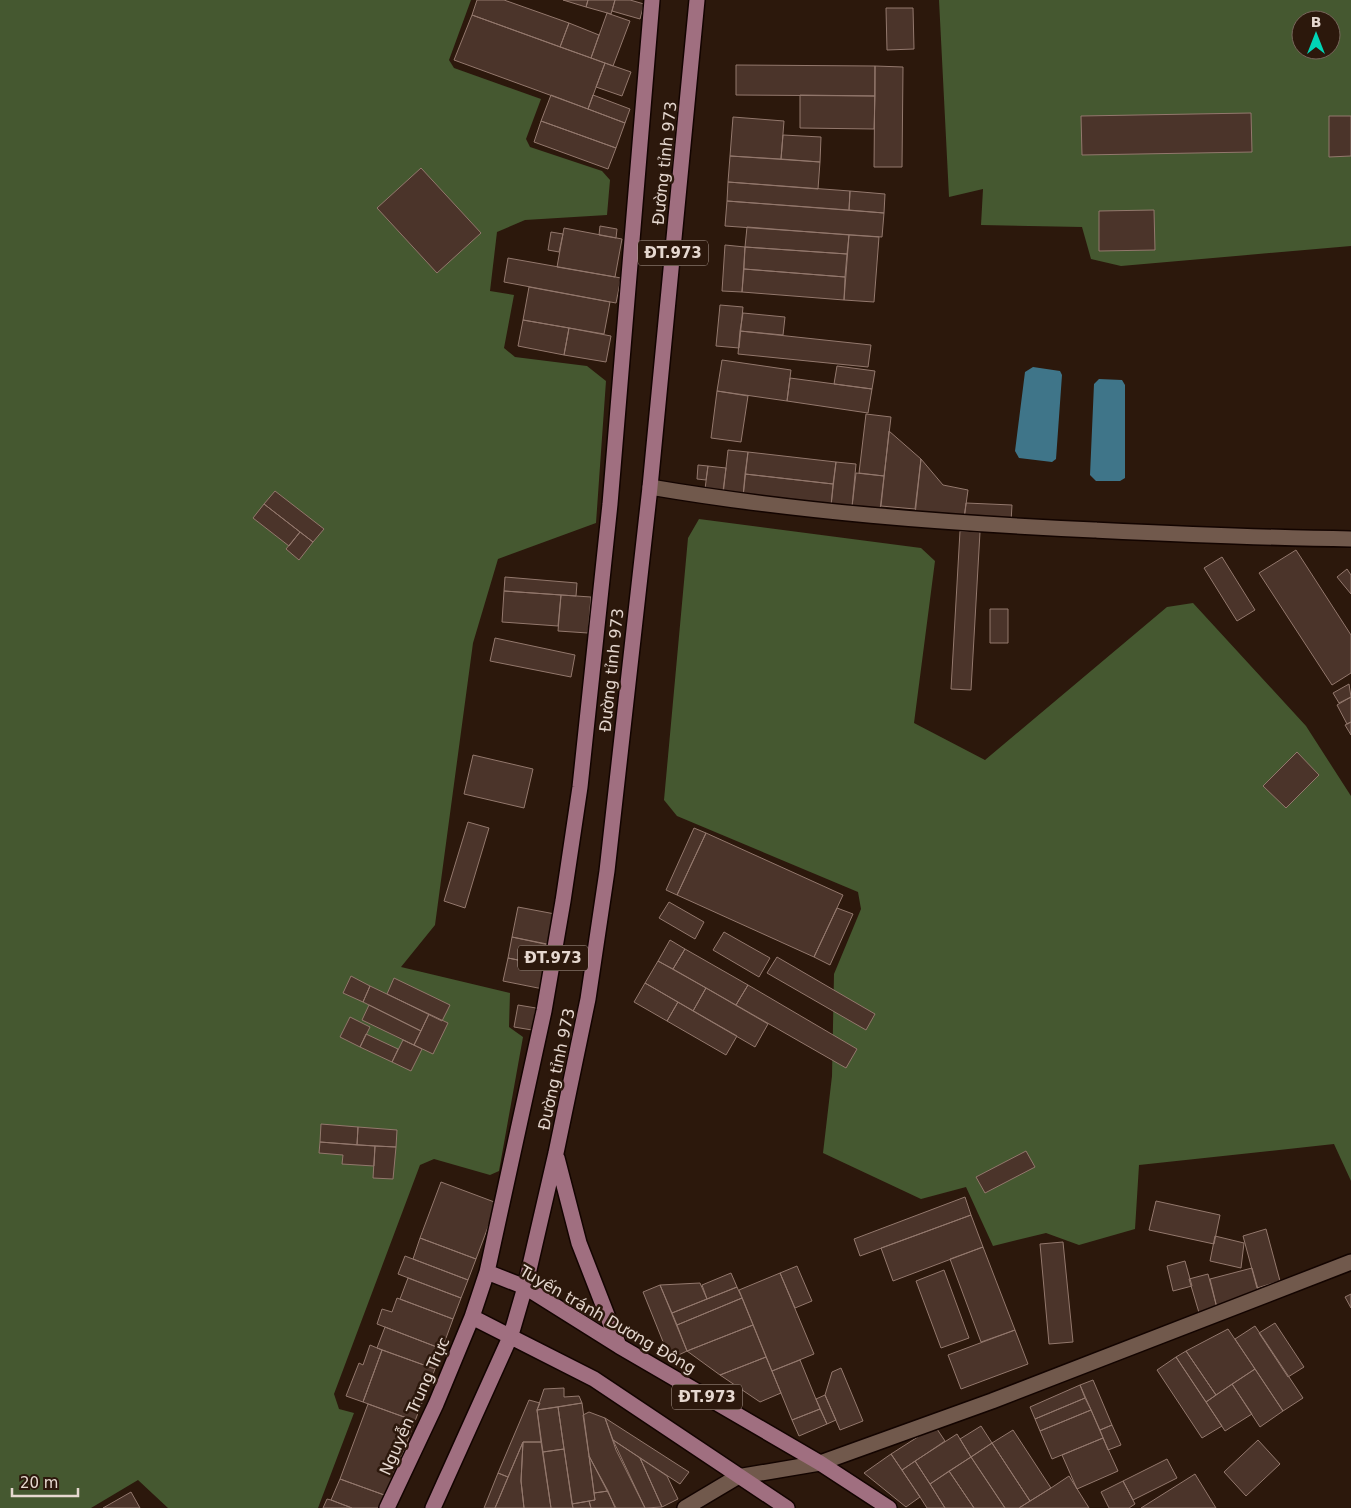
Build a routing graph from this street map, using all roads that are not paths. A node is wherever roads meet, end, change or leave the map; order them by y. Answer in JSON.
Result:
{"nodes":[{"id":1,"x":652,"y":0,"type":"edge"},
{"id":2,"x":697,"y":0,"type":"edge"},
{"id":3,"x":650,"y":487,"type":"junction"},
{"id":4,"x":1351,"y":539,"type":"edge"},
{"id":5,"x":556,"y":1153,"type":"junction"},
{"id":6,"x":1351,"y":1262,"type":"edge"},
{"id":7,"x":487,"y":1272,"type":"junction"},
{"id":8,"x":525,"y":1287,"type":"junction"},
{"id":9,"x":472,"y":1317,"type":"junction"},
{"id":10,"x":511,"y":1336,"type":"junction"},
{"id":11,"x":620,"y":1346,"type":"junction"},
{"id":12,"x":820,"y":1463,"type":"junction"},
{"id":13,"x":738,"y":1477,"type":"junction"},
{"id":14,"x":387,"y":1508,"type":"edge"},
{"id":15,"x":434,"y":1508,"type":"edge"},
{"id":16,"x":686,"y":1508,"type":"edge"},
{"id":17,"x":787,"y":1508,"type":"edge"},
{"id":18,"x":889,"y":1508,"type":"edge"}],
"edges":[{"from":1,"to":7,"type":"main road","name":"Đường tỉnh 973","number":"ĐT.973"},
{"from":2,"to":3,"type":"main road","name":"Đường tỉnh 973","number":"ĐT.973"},
{"from":3,"to":4,"type":"street"},
{"from":3,"to":5,"type":"main road","name":"Đường tỉnh 973","number":"ĐT.973"},
{"from":5,"to":8,"type":"main road","name":"Đường tỉnh 973","number":"ĐT.973"},
{"from":5,"to":11,"type":"main road","number":"ĐT.973"},
{"from":6,"to":12,"type":"street"},
{"from":7,"to":8,"type":"main road","name":"Tuyến tránh Dương Đông","number":"ĐT.973"},
{"from":7,"to":9,"type":"main road","name":"Đường tỉnh 973","number":"ĐT.973"},
{"from":8,"to":10,"type":"main road","name":"Đường tỉnh 973","number":"ĐT.973"},
{"from":8,"to":11,"type":"main road","name":"Tuyến tránh Dương Đông","number":"ĐT.973"},
{"from":9,"to":10,"type":"main road","number":"ĐT.973"},
{"from":9,"to":14,"type":"main road","name":"Nguyễn Trung Trực"},
{"from":10,"to":13,"type":"main road","number":"ĐT.973"},
{"from":10,"to":15,"type":"main road"},
{"from":11,"to":12,"type":"main road","name":"Tuyến tránh Dương Đông","number":"ĐT.973"},
{"from":12,"to":13,"type":"street"},
{"from":12,"to":18,"type":"main road","name":"Tuyến tránh Dương Đông","number":"ĐT.973"},
{"from":13,"to":16,"type":"street"},
{"from":13,"to":17,"type":"main road","number":"ĐT.973"}]}
